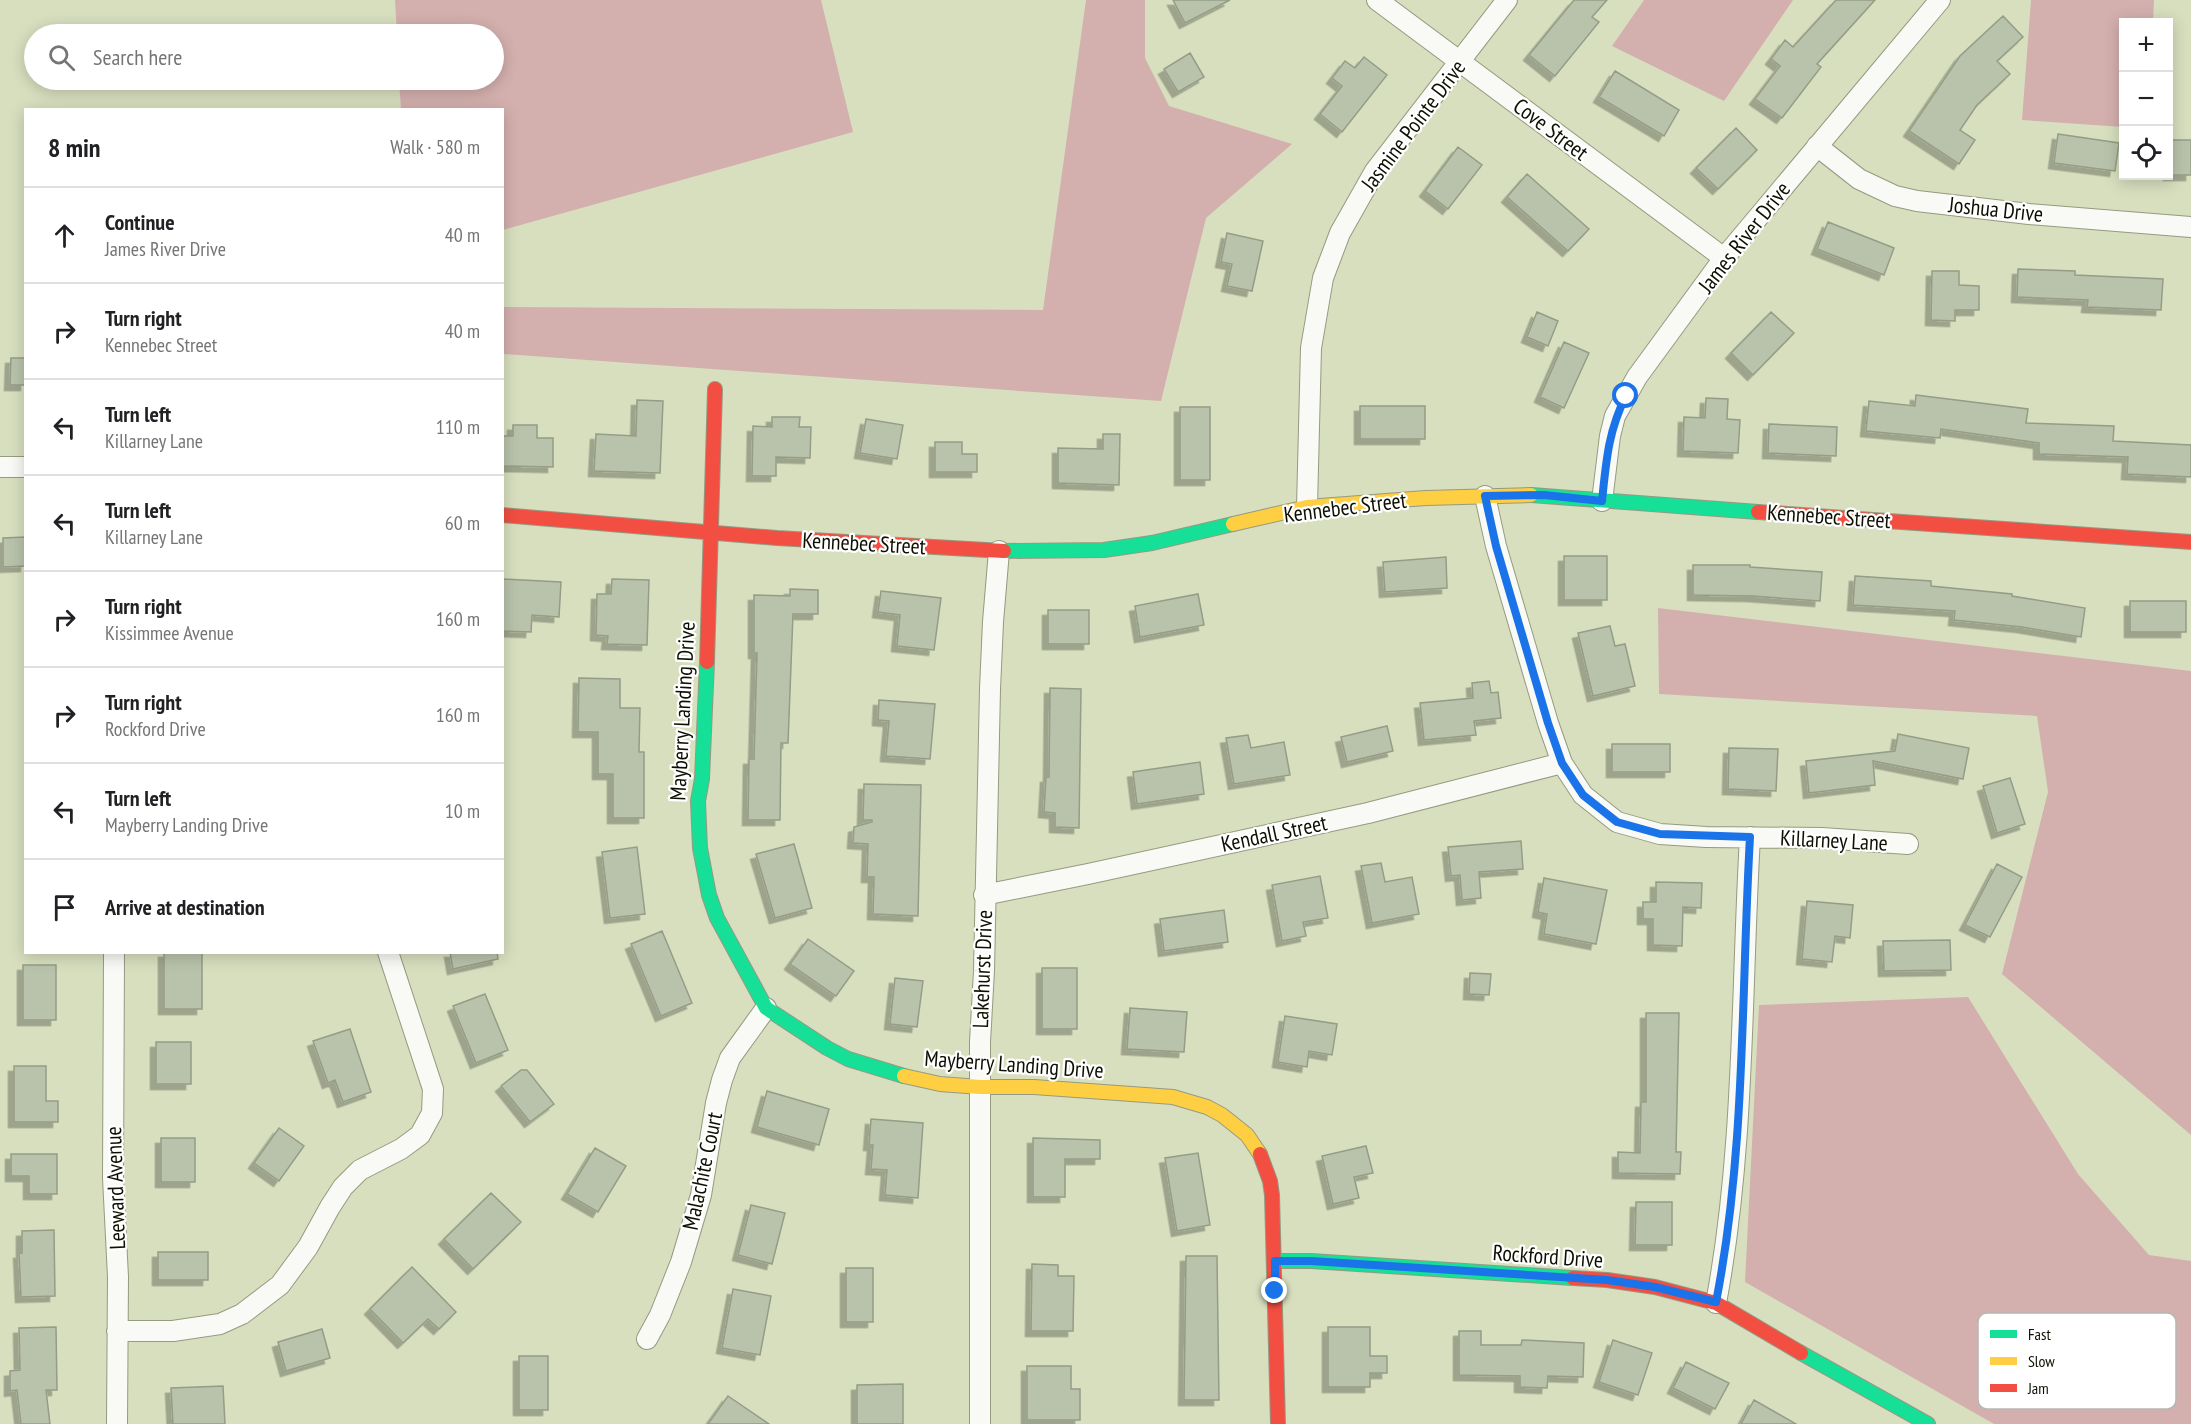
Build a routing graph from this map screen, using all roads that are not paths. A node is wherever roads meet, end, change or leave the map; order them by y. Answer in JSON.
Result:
{"nodes":[{"id":1,"x":1377,"y":0,"type":"edge"},
{"id":2,"x":1507,"y":0,"type":"edge"},
{"id":3,"x":1940,"y":0,"type":"edge"},
{"id":4,"x":1461,"y":62,"type":"junction"},
{"id":5,"x":1817,"y":146,"type":"junction"},
{"id":6,"x":2191,"y":227,"type":"edge"},
{"id":7,"x":1724,"y":258,"type":"junction"},
{"id":8,"x":715,"y":388,"type":"dead end"},
{"id":9,"x":0,"y":467,"type":"edge"},
{"id":10,"x":24,"y":467,"type":"edge"},
{"id":11,"x":1485,"y":496,"type":"junction"},
{"id":12,"x":1602,"y":501,"type":"junction"},
{"id":13,"x":1307,"y":507,"type":"junction"},
{"id":14,"x":504,"y":515,"type":"edge"},
{"id":15,"x":712,"y":531,"type":"junction"},
{"id":16,"x":2191,"y":542,"type":"edge"},
{"id":17,"x":999,"y":551,"type":"junction"},
{"id":18,"x":1562,"y":763,"type":"junction"},
{"id":19,"x":1750,"y":837,"type":"junction"},
{"id":20,"x":1908,"y":844,"type":"dead end"},
{"id":21,"x":984,"y":895,"type":"junction"},
{"id":22,"x":114,"y":954,"type":"edge"},
{"id":23,"x":389,"y":954,"type":"edge"},
{"id":24,"x":766,"y":1008,"type":"junction"},
{"id":25,"x":980,"y":1087,"type":"junction"},
{"id":26,"x":1275,"y":1261,"type":"junction"},
{"id":27,"x":1716,"y":1302,"type":"junction"},
{"id":28,"x":117,"y":1331,"type":"junction"},
{"id":29,"x":647,"y":1339,"type":"dead end"},
{"id":30,"x":117,"y":1424,"type":"edge"},
{"id":31,"x":980,"y":1424,"type":"edge"},
{"id":32,"x":1278,"y":1424,"type":"edge"},
{"id":33,"x":1928,"y":1424,"type":"edge"}],
"edges":[{"from":1,"to":4,"type":"street","name":"Cove Street"},
{"from":2,"to":4,"type":"street","name":"Jasmine Pointe Drive"},
{"from":3,"to":5,"type":"street","name":"James River Drive"},
{"from":4,"to":7,"type":"street","name":"Cove Street"},
{"from":4,"to":13,"type":"street","name":"Jasmine Pointe Drive"},
{"from":5,"to":6,"type":"street","name":"Joshua Drive"},
{"from":5,"to":7,"type":"street","name":"James River Drive"},
{"from":7,"to":12,"type":"street","name":"James River Drive"},
{"from":8,"to":15,"type":"street","name":"Mayberry Landing Drive"},
{"from":9,"to":10,"type":"street"},
{"from":11,"to":12,"type":"street","name":"Kennebec Street"},
{"from":11,"to":13,"type":"street","name":"Kennebec Street"},
{"from":11,"to":18,"type":"street","name":"Killarney Lane"},
{"from":12,"to":16,"type":"street","name":"Kennebec Street"},
{"from":13,"to":17,"type":"street","name":"Kennebec Street"},
{"from":14,"to":15,"type":"street","name":"Kennebec Street"},
{"from":15,"to":17,"type":"street","name":"Kennebec Street"},
{"from":15,"to":24,"type":"street","name":"Mayberry Landing Drive"},
{"from":17,"to":21,"type":"street","name":"Lakehurst Drive"},
{"from":18,"to":19,"type":"street","name":"Killarney Lane"},
{"from":18,"to":21,"type":"street","name":"Kendall Street"},
{"from":19,"to":20,"type":"street","name":"Killarney Lane"},
{"from":19,"to":27,"type":"street"},
{"from":21,"to":25,"type":"street","name":"Lakehurst Drive"},
{"from":22,"to":28,"type":"street","name":"Leeward Avenue"},
{"from":23,"to":28,"type":"street"},
{"from":24,"to":25,"type":"street","name":"Mayberry Landing Drive"},
{"from":24,"to":29,"type":"street","name":"Malachite Court"},
{"from":25,"to":26,"type":"street","name":"Mayberry Landing Drive"},
{"from":25,"to":31,"type":"street","name":"Lakehurst Drive"},
{"from":26,"to":27,"type":"street","name":"Rockford Drive"},
{"from":26,"to":32,"type":"street","name":"Mayberry Landing Drive"},
{"from":27,"to":33,"type":"street","name":"Rockford Drive"},
{"from":28,"to":30,"type":"street","name":"Leeward Avenue"}]}
